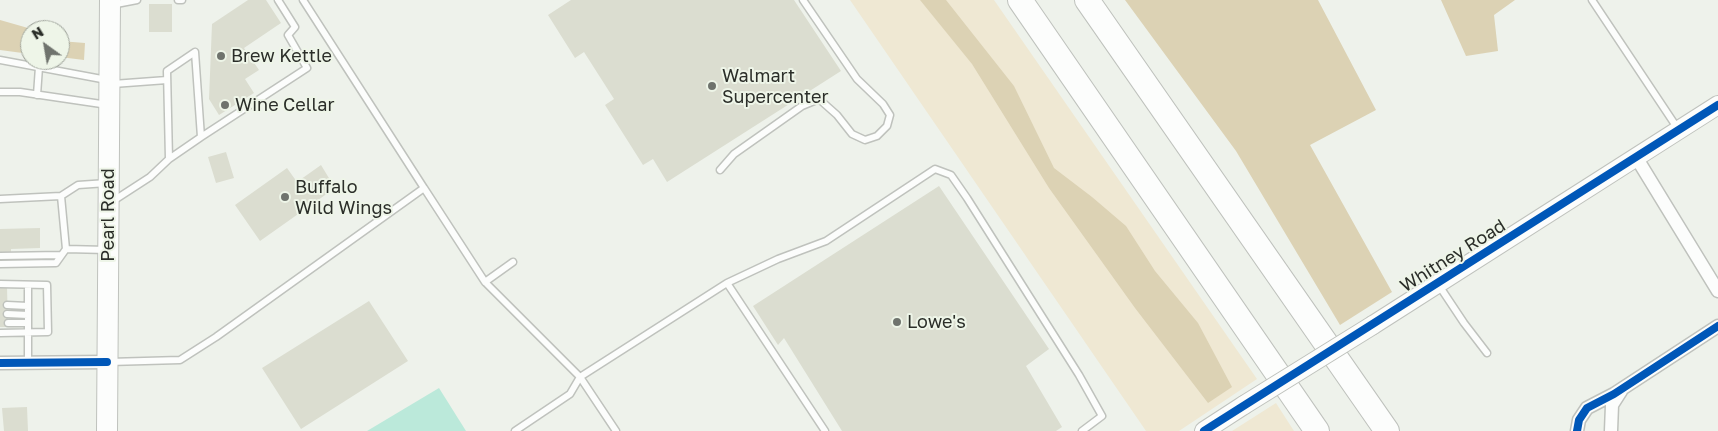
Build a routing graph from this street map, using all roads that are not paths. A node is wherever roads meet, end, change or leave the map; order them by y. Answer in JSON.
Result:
{"nodes":[{"id":1,"x":137,"y":0,"type":"edge"},
{"id":2,"x":278,"y":0,"type":"edge"},
{"id":3,"x":303,"y":0,"type":"edge"},
{"id":4,"x":803,"y":0,"type":"edge"},
{"id":5,"x":1020,"y":0,"type":"edge"},
{"id":6,"x":1086,"y":0,"type":"edge"},
{"id":7,"x":1592,"y":0,"type":"edge"},
{"id":8,"x":110,"y":2,"type":"edge"},
{"id":9,"x":0,"y":60,"type":"edge"},
{"id":10,"x":20,"y":64,"type":"edge"},
{"id":11,"x":38,"y":70,"type":"edge"},
{"id":12,"x":52,"y":70,"type":"edge"},
{"id":13,"x":167,"y":80,"type":"junction"},
{"id":14,"x":109,"y":82,"type":"junction"},
{"id":15,"x":0,"y":92,"type":"edge"},
{"id":16,"x":37,"y":95,"type":"junction"},
{"id":17,"x":109,"y":105,"type":"junction"},
{"id":18,"x":1718,"y":105,"type":"edge"},
{"id":19,"x":1679,"y":130,"type":"junction"},
{"id":20,"x":201,"y":137,"type":"junction"},
{"id":21,"x":1636,"y":157,"type":"junction"},
{"id":22,"x":169,"y":159,"type":"junction"},
{"id":23,"x":720,"y":170,"type":"dead end"},
{"id":24,"x":108,"y":183,"type":"junction"},
{"id":25,"x":424,"y":188,"type":"junction"},
{"id":26,"x":61,"y":196,"type":"junction"},
{"id":27,"x":0,"y":199,"type":"edge"},
{"id":28,"x":108,"y":204,"type":"junction"},
{"id":29,"x":108,"y":250,"type":"junction"},
{"id":30,"x":63,"y":252,"type":"junction"},
{"id":31,"x":0,"y":256,"type":"edge"},
{"id":32,"x":513,"y":262,"type":"dead end"},
{"id":33,"x":0,"y":264,"type":"edge"},
{"id":34,"x":486,"y":282,"type":"junction"},
{"id":35,"x":727,"y":283,"type":"junction"},
{"id":36,"x":1437,"y":283,"type":"junction"},
{"id":37,"x":0,"y":284,"type":"edge"},
{"id":38,"x":28,"y":285,"type":"junction"},
{"id":39,"x":1718,"y":291,"type":"edge"},
{"id":40,"x":7,"y":305,"type":"dead end"},
{"id":41,"x":28,"y":306,"type":"junction"},
{"id":42,"x":7,"y":314,"type":"dead end"},
{"id":43,"x":28,"y":315,"type":"junction"},
{"id":44,"x":8,"y":323,"type":"dead end"},
{"id":45,"x":28,"y":323,"type":"junction"},
{"id":46,"x":1718,"y":326,"type":"edge"},
{"id":47,"x":0,"y":333,"type":"edge"},
{"id":48,"x":28,"y":333,"type":"junction"},
{"id":49,"x":1487,"y":353,"type":"dead end"},
{"id":50,"x":28,"y":362,"type":"junction"},
{"id":51,"x":108,"y":362,"type":"junction"},
{"id":52,"x":0,"y":363,"type":"edge"},
{"id":53,"x":580,"y":377,"type":"junction"},
{"id":54,"x":1622,"y":388,"type":"junction"},
{"id":55,"x":107,"y":431,"type":"edge"},
{"id":56,"x":515,"y":431,"type":"edge"},
{"id":57,"x":616,"y":431,"type":"edge"},
{"id":58,"x":824,"y":431,"type":"edge"},
{"id":59,"x":1082,"y":431,"type":"edge"},
{"id":60,"x":1204,"y":431,"type":"edge"},
{"id":61,"x":1317,"y":431,"type":"edge"},
{"id":62,"x":1387,"y":431,"type":"edge"},
{"id":63,"x":1577,"y":431,"type":"edge"},
{"id":64,"x":1611,"y":431,"type":"edge"}],
"edges":[{"from":1,"to":8,"type":"lane"},
{"from":2,"to":20,"type":"lane"},
{"from":3,"to":25,"type":"lane"},
{"from":4,"to":23,"type":"lane"},
{"from":5,"to":61,"type":"highway"},
{"from":6,"to":62,"type":"highway"},
{"from":7,"to":19,"type":"lane"},
{"from":8,"to":14,"type":"main road","name":"Pearl Road"},
{"from":9,"to":10,"type":"lane"},
{"from":11,"to":16,"type":"lane"},
{"from":12,"to":14,"type":"lane"},
{"from":13,"to":14,"type":"lane"},
{"from":13,"to":20,"type":"lane"},
{"from":13,"to":22,"type":"lane"},
{"from":14,"to":17,"type":"main road","name":"Pearl Road"},
{"from":15,"to":16,"type":"lane"},
{"from":16,"to":17,"type":"lane"},
{"from":17,"to":24,"type":"main road","name":"Pearl Road"},
{"from":18,"to":19,"type":"street","name":"Whitney Road"},
{"from":19,"to":21,"type":"street","name":"Whitney Road"},
{"from":20,"to":22,"type":"lane"},
{"from":21,"to":36,"type":"street","name":"Whitney Road"},
{"from":21,"to":39,"type":"street"},
{"from":22,"to":28,"type":"lane"},
{"from":24,"to":26,"type":"lane"},
{"from":24,"to":28,"type":"main road","name":"Pearl Road"},
{"from":25,"to":34,"type":"lane"},
{"from":25,"to":51,"type":"lane"},
{"from":26,"to":27,"type":"lane"},
{"from":26,"to":30,"type":"lane"},
{"from":28,"to":29,"type":"main road","name":"Pearl Road"},
{"from":29,"to":30,"type":"lane"},
{"from":29,"to":51,"type":"main road","name":"Pearl Road"},
{"from":30,"to":31,"type":"lane"},
{"from":30,"to":33,"type":"lane"},
{"from":32,"to":34,"type":"lane"},
{"from":34,"to":53,"type":"lane"},
{"from":35,"to":53,"type":"lane"},
{"from":35,"to":58,"type":"lane"},
{"from":35,"to":59,"type":"lane"},
{"from":36,"to":49,"type":"lane"},
{"from":36,"to":60,"type":"street","name":"Whitney Road","bridge":true},
{"from":37,"to":38,"type":"lane"},
{"from":38,"to":41,"type":"lane"},
{"from":38,"to":48,"type":"lane"},
{"from":40,"to":41,"type":"lane"},
{"from":41,"to":43,"type":"lane"},
{"from":42,"to":43,"type":"lane"},
{"from":43,"to":45,"type":"lane"},
{"from":44,"to":45,"type":"lane"},
{"from":45,"to":48,"type":"lane"},
{"from":46,"to":54,"type":"street"},
{"from":47,"to":48,"type":"lane"},
{"from":48,"to":50,"type":"lane"},
{"from":50,"to":51,"type":"street"},
{"from":50,"to":52,"type":"street"},
{"from":51,"to":55,"type":"main road","name":"Pearl Road"},
{"from":53,"to":56,"type":"lane"},
{"from":53,"to":57,"type":"lane"},
{"from":54,"to":63,"type":"street"},
{"from":54,"to":64,"type":"street"}]}
